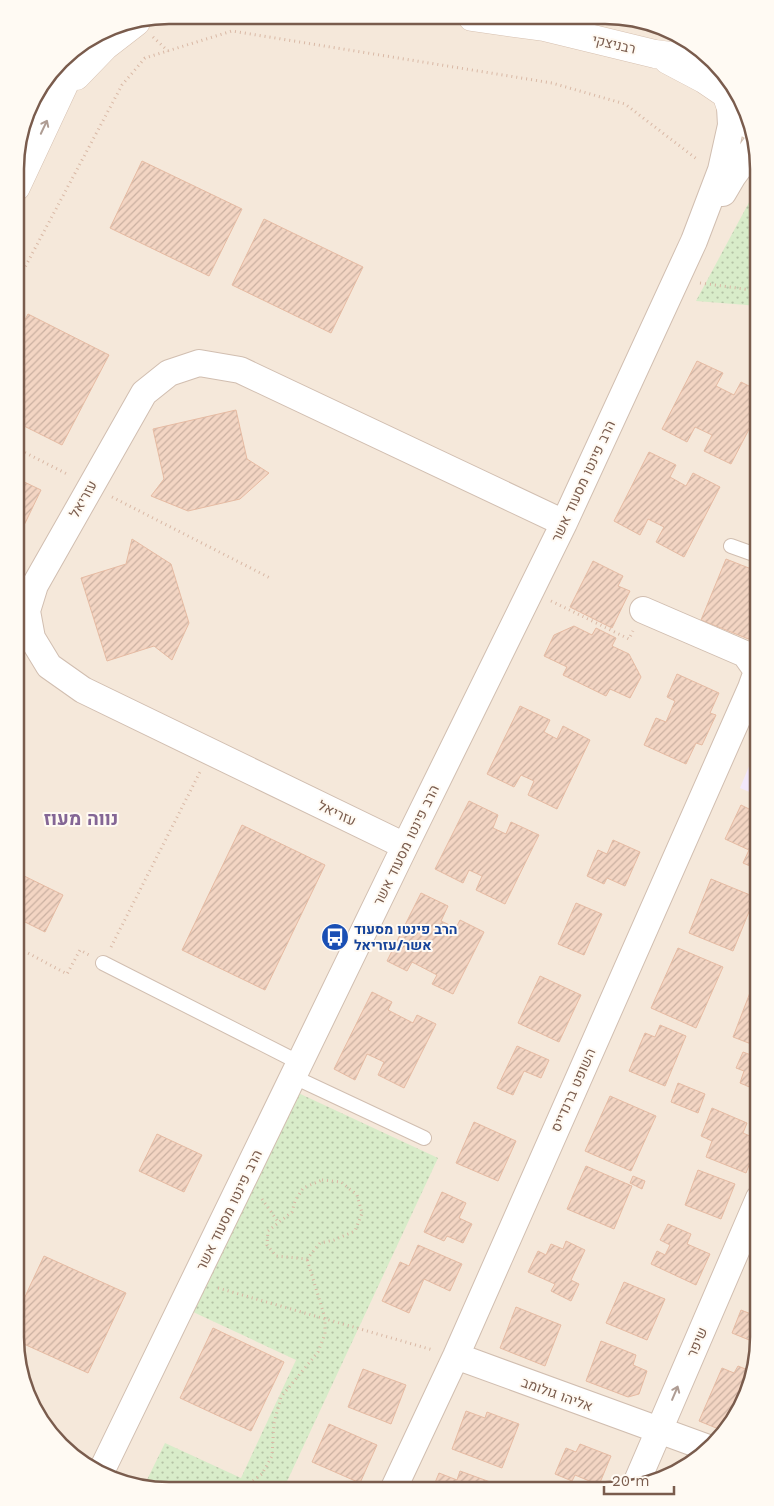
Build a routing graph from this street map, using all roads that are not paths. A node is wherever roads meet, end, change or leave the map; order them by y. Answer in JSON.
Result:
{"nodes":[{"id":1,"x":522,"y":24,"type":"edge"},
{"id":2,"x":536,"y":24,"type":"edge"},
{"id":3,"x":544,"y":27,"type":"junction"},
{"id":4,"x":125,"y":30,"type":"edge"},
{"id":5,"x":655,"y":54,"type":"junction"},
{"id":6,"x":77,"y":57,"type":"edge"},
{"id":7,"x":699,"y":59,"type":"edge"},
{"id":8,"x":61,"y":91,"type":"junction"},
{"id":9,"x":727,"y":94,"type":"edge"},
{"id":10,"x":742,"y":120,"type":"edge"},
{"id":11,"x":749,"y":154,"type":"edge"},
{"id":12,"x":24,"y":170,"type":"edge"},
{"id":13,"x":694,"y":241,"type":"junction"},
{"id":14,"x":564,"y":523,"type":"junction"},
{"id":15,"x":731,"y":546,"type":"dead end"},
{"id":16,"x":750,"y":553,"type":"edge"},
{"id":17,"x":643,"y":610,"type":"road end"},
{"id":18,"x":24,"y":639,"type":"edge"},
{"id":19,"x":750,"y":661,"type":"edge"},
{"id":20,"x":750,"y":699,"type":"edge"},
{"id":21,"x":405,"y":846,"type":"junction"},
{"id":22,"x":103,"y":963,"type":"road end"},
{"id":23,"x":297,"y":1070,"type":"junction"},
{"id":24,"x":424,"y":1138,"type":"dead end"},
{"id":25,"x":750,"y":1219,"type":"edge"},
{"id":26,"x":456,"y":1356,"type":"junction"},
{"id":27,"x":659,"y":1431,"type":"junction"},
{"id":28,"x":701,"y":1446,"type":"edge"},
{"id":29,"x":104,"y":1467,"type":"edge"},
{"id":30,"x":639,"y":1478,"type":"edge"},
{"id":31,"x":397,"y":1482,"type":"edge"}],
"edges":[{"from":1,"to":3,"type":"street","name":"רבניצקי"},
{"from":2,"to":3,"type":"street","name":"רבניצקי"},
{"from":3,"to":5,"type":"street","name":"רבניצקי"},
{"from":4,"to":8,"type":"street"},
{"from":5,"to":7,"type":"street","name":"רבניצקי"},
{"from":5,"to":9,"type":"street","name":"רבניצקי"},
{"from":6,"to":8,"type":"street"},
{"from":12,"to":8,"type":"street","one_way":true},
{"from":9,"to":10,"type":"street","name":"רבניצקי"},
{"from":9,"to":13,"type":"street","name":"הרב פינטו מסעוד אשר"},
{"from":11,"to":13,"type":"street","name":"הרב פינטו מסעוד אשר"},
{"from":13,"to":14,"type":"street","name":"הרב פינטו מסעוד אשר"},
{"from":14,"to":18,"type":"street","name":"עזריאל"},
{"from":14,"to":21,"type":"street","name":"הרב פינטו מסעוד אשר"},
{"from":15,"to":16,"type":"lane"},
{"from":17,"to":19,"type":"street","name":"השופט ברנדייס"},
{"from":18,"to":21,"type":"street","name":"עזריאל"},
{"from":20,"to":26,"type":"street","name":"השופט ברנדייס"},
{"from":21,"to":23,"type":"street","name":"הרב פינטו מסעוד אשר"},
{"from":22,"to":23,"type":"lane"},
{"from":23,"to":24,"type":"lane"},
{"from":23,"to":29,"type":"street","name":"הרב פינטו מסעוד אשר"},
{"from":27,"to":25,"type":"street","name":"שיפר","one_way":true},
{"from":26,"to":27,"type":"street","name":"אליהו גולומב"},
{"from":26,"to":31,"type":"street","name":"השופט ברנדייס"},
{"from":27,"to":28,"type":"street","name":"אליהו גולומב"},
{"from":27,"to":30,"type":"street","name":"שיפר"}]}
